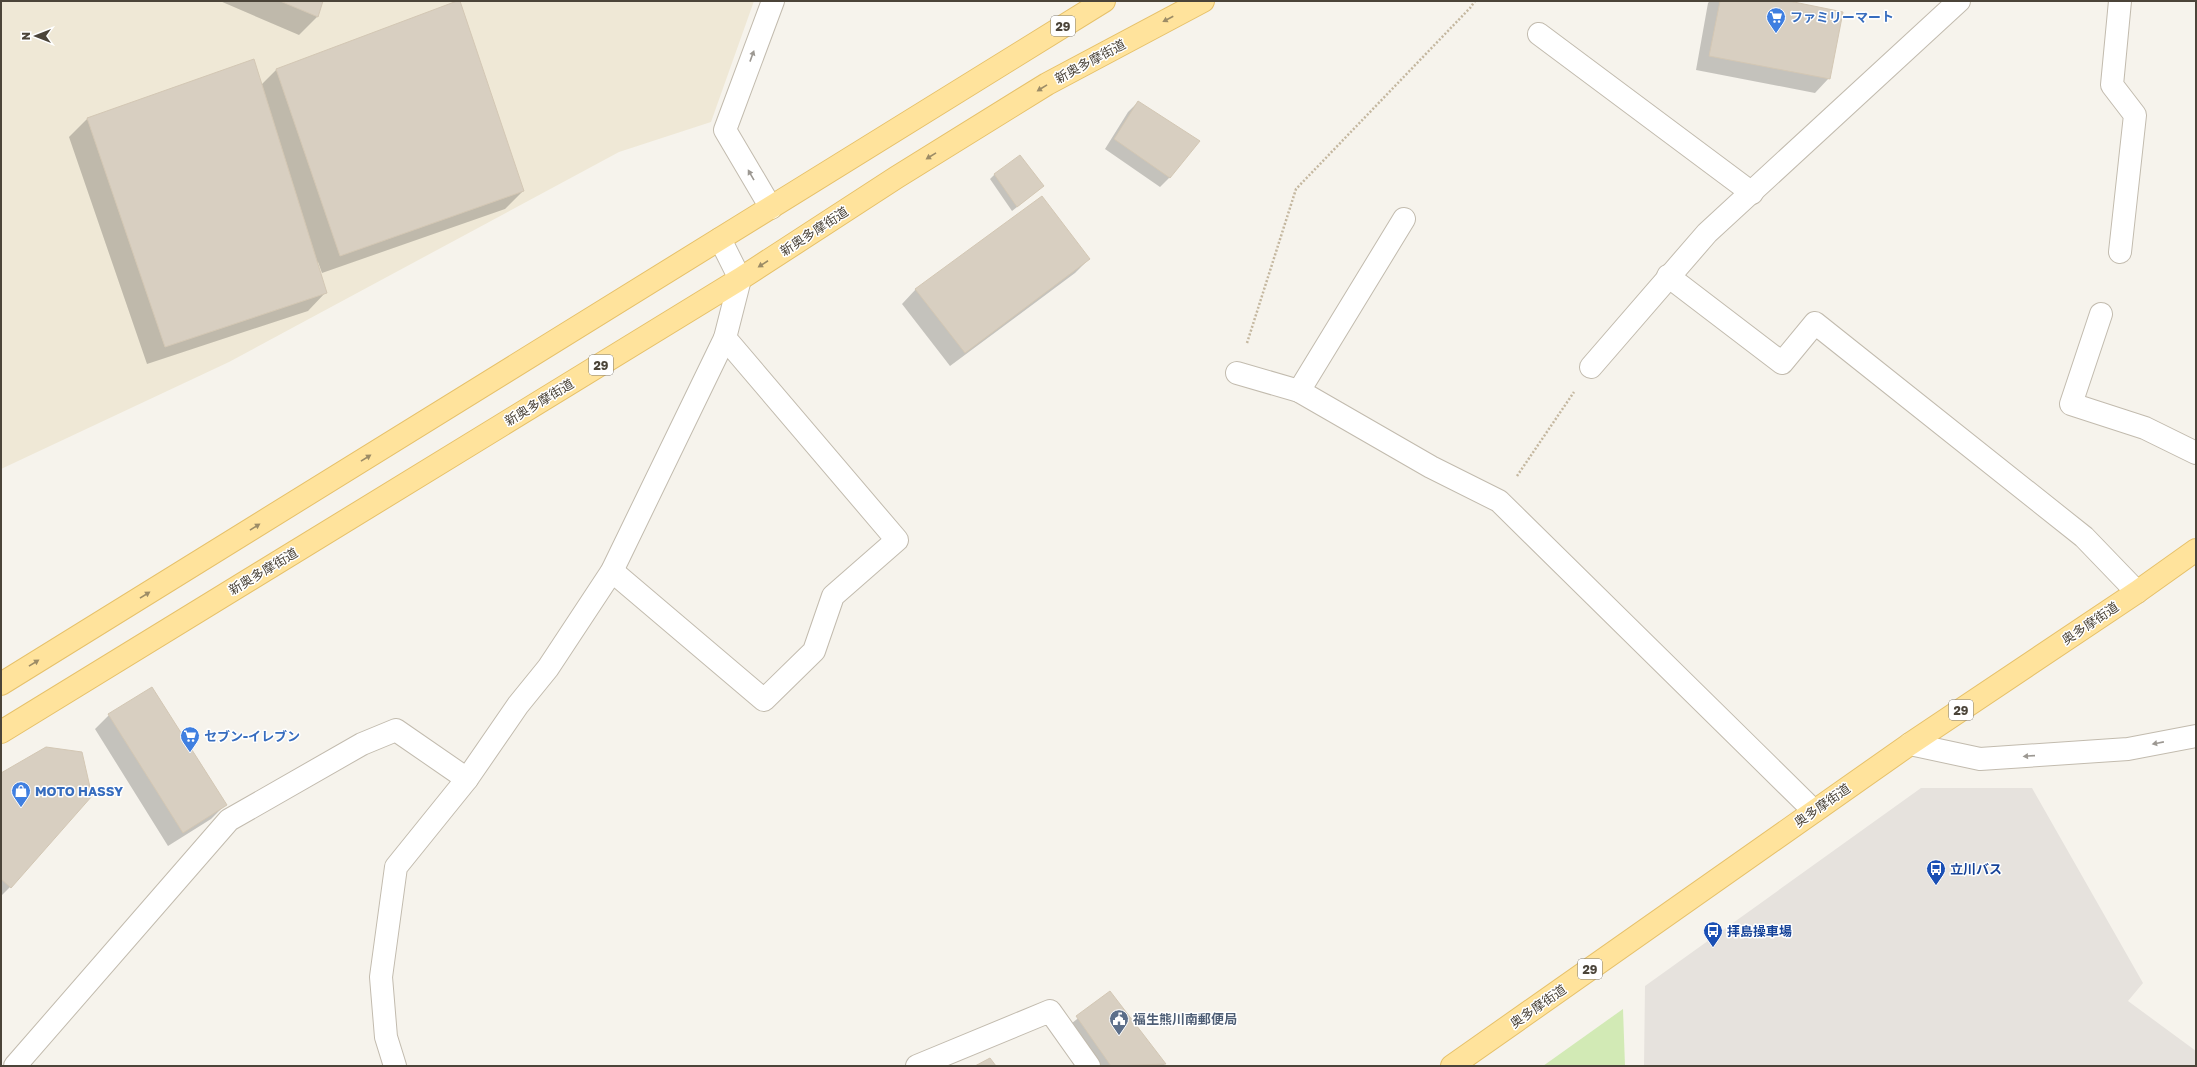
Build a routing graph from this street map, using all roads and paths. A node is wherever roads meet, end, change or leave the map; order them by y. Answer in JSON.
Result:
{"nodes":[{"id":1,"x":772,"y":1,"type":"edge"},
{"id":2,"x":1104,"y":1,"type":"edge"},
{"id":3,"x":1203,"y":1,"type":"edge"},
{"id":4,"x":1475,"y":1,"type":"edge"},
{"id":5,"x":1959,"y":1,"type":"edge"},
{"id":6,"x":2120,"y":1,"type":"edge"},
{"id":7,"x":1538,"y":34,"type":"dead end"},
{"id":8,"x":1752,"y":192,"type":"junction"},
{"id":9,"x":771,"y":208,"type":"junction"},
{"id":10,"x":1404,"y":219,"type":"dead end"},
{"id":11,"x":720,"y":239,"type":"junction"},
{"id":12,"x":2120,"y":252,"type":"dead end"},
{"id":13,"x":1668,"y":276,"type":"junction"},
{"id":14,"x":740,"y":279,"type":"junction"},
{"id":15,"x":2101,"y":314,"type":"dead end"},
{"id":16,"x":725,"y":338,"type":"junction"},
{"id":17,"x":1591,"y":367,"type":"joint"},
{"id":18,"x":1237,"y":374,"type":"joint"},
{"id":19,"x":1299,"y":392,"type":"junction"},
{"id":20,"x":2196,"y":453,"type":"edge"},
{"id":21,"x":1500,"y":501,"type":"junction"},
{"id":22,"x":2196,"y":550,"type":"edge"},
{"id":23,"x":612,"y":571,"type":"junction"},
{"id":24,"x":2137,"y":592,"type":"junction"},
{"id":25,"x":1,"y":684,"type":"edge"},
{"id":26,"x":1,"y":732,"type":"edge"},
{"id":27,"x":2196,"y":736,"type":"edge"},
{"id":28,"x":1910,"y":744,"type":"junction"},
{"id":29,"x":467,"y":779,"type":"junction"},
{"id":30,"x":1814,"y":811,"type":"junction"},
{"id":31,"x":15,"y":1066,"type":"edge"},
{"id":32,"x":395,"y":1066,"type":"edge"},
{"id":33,"x":917,"y":1066,"type":"edge"},
{"id":34,"x":1089,"y":1066,"type":"edge"},
{"id":35,"x":1452,"y":1066,"type":"edge"}],
"edges":[{"from":9,"to":1,"type":"street","one_way":true},
{"from":2,"to":9,"type":"main road","number":"29"},
{"from":3,"to":14,"type":"main road","name":"新奥多摩街道","number":"29","one_way":true},
{"from":4,"to":18,"type":"path"},
{"from":5,"to":8,"type":"street"},
{"from":6,"to":12,"type":"street"},
{"from":7,"to":8,"type":"street"},
{"from":8,"to":13,"type":"street"},
{"from":9,"to":11,"type":"main road","number":"29"},
{"from":10,"to":19,"type":"street"},
{"from":11,"to":14,"type":"street"},
{"from":25,"to":11,"type":"main road","number":"29","one_way":true},
{"from":13,"to":17,"type":"street"},
{"from":13,"to":24,"type":"street"},
{"from":14,"to":16,"type":"street"},
{"from":14,"to":26,"type":"main road","name":"新奥多摩街道","number":"29"},
{"from":15,"to":20,"type":"street"},
{"from":16,"to":23,"type":"street"},
{"from":16,"to":23,"type":"street"},
{"from":17,"to":21,"type":"path"},
{"from":18,"to":19,"type":"street"},
{"from":19,"to":21,"type":"street"},
{"from":21,"to":30,"type":"street"},
{"from":22,"to":24,"type":"main road","name":"奥多摩街道","number":"29"},
{"from":23,"to":29,"type":"street"},
{"from":24,"to":28,"type":"main road","name":"奥多摩街道","number":"29"},
{"from":27,"to":28,"type":"street","one_way":true},
{"from":28,"to":30,"type":"main road","name":"奥多摩街道","number":"29"},
{"from":29,"to":31,"type":"street"},
{"from":29,"to":32,"type":"street"},
{"from":30,"to":35,"type":"main road","name":"奥多摩街道","number":"29"},
{"from":33,"to":34,"type":"street"}]}
